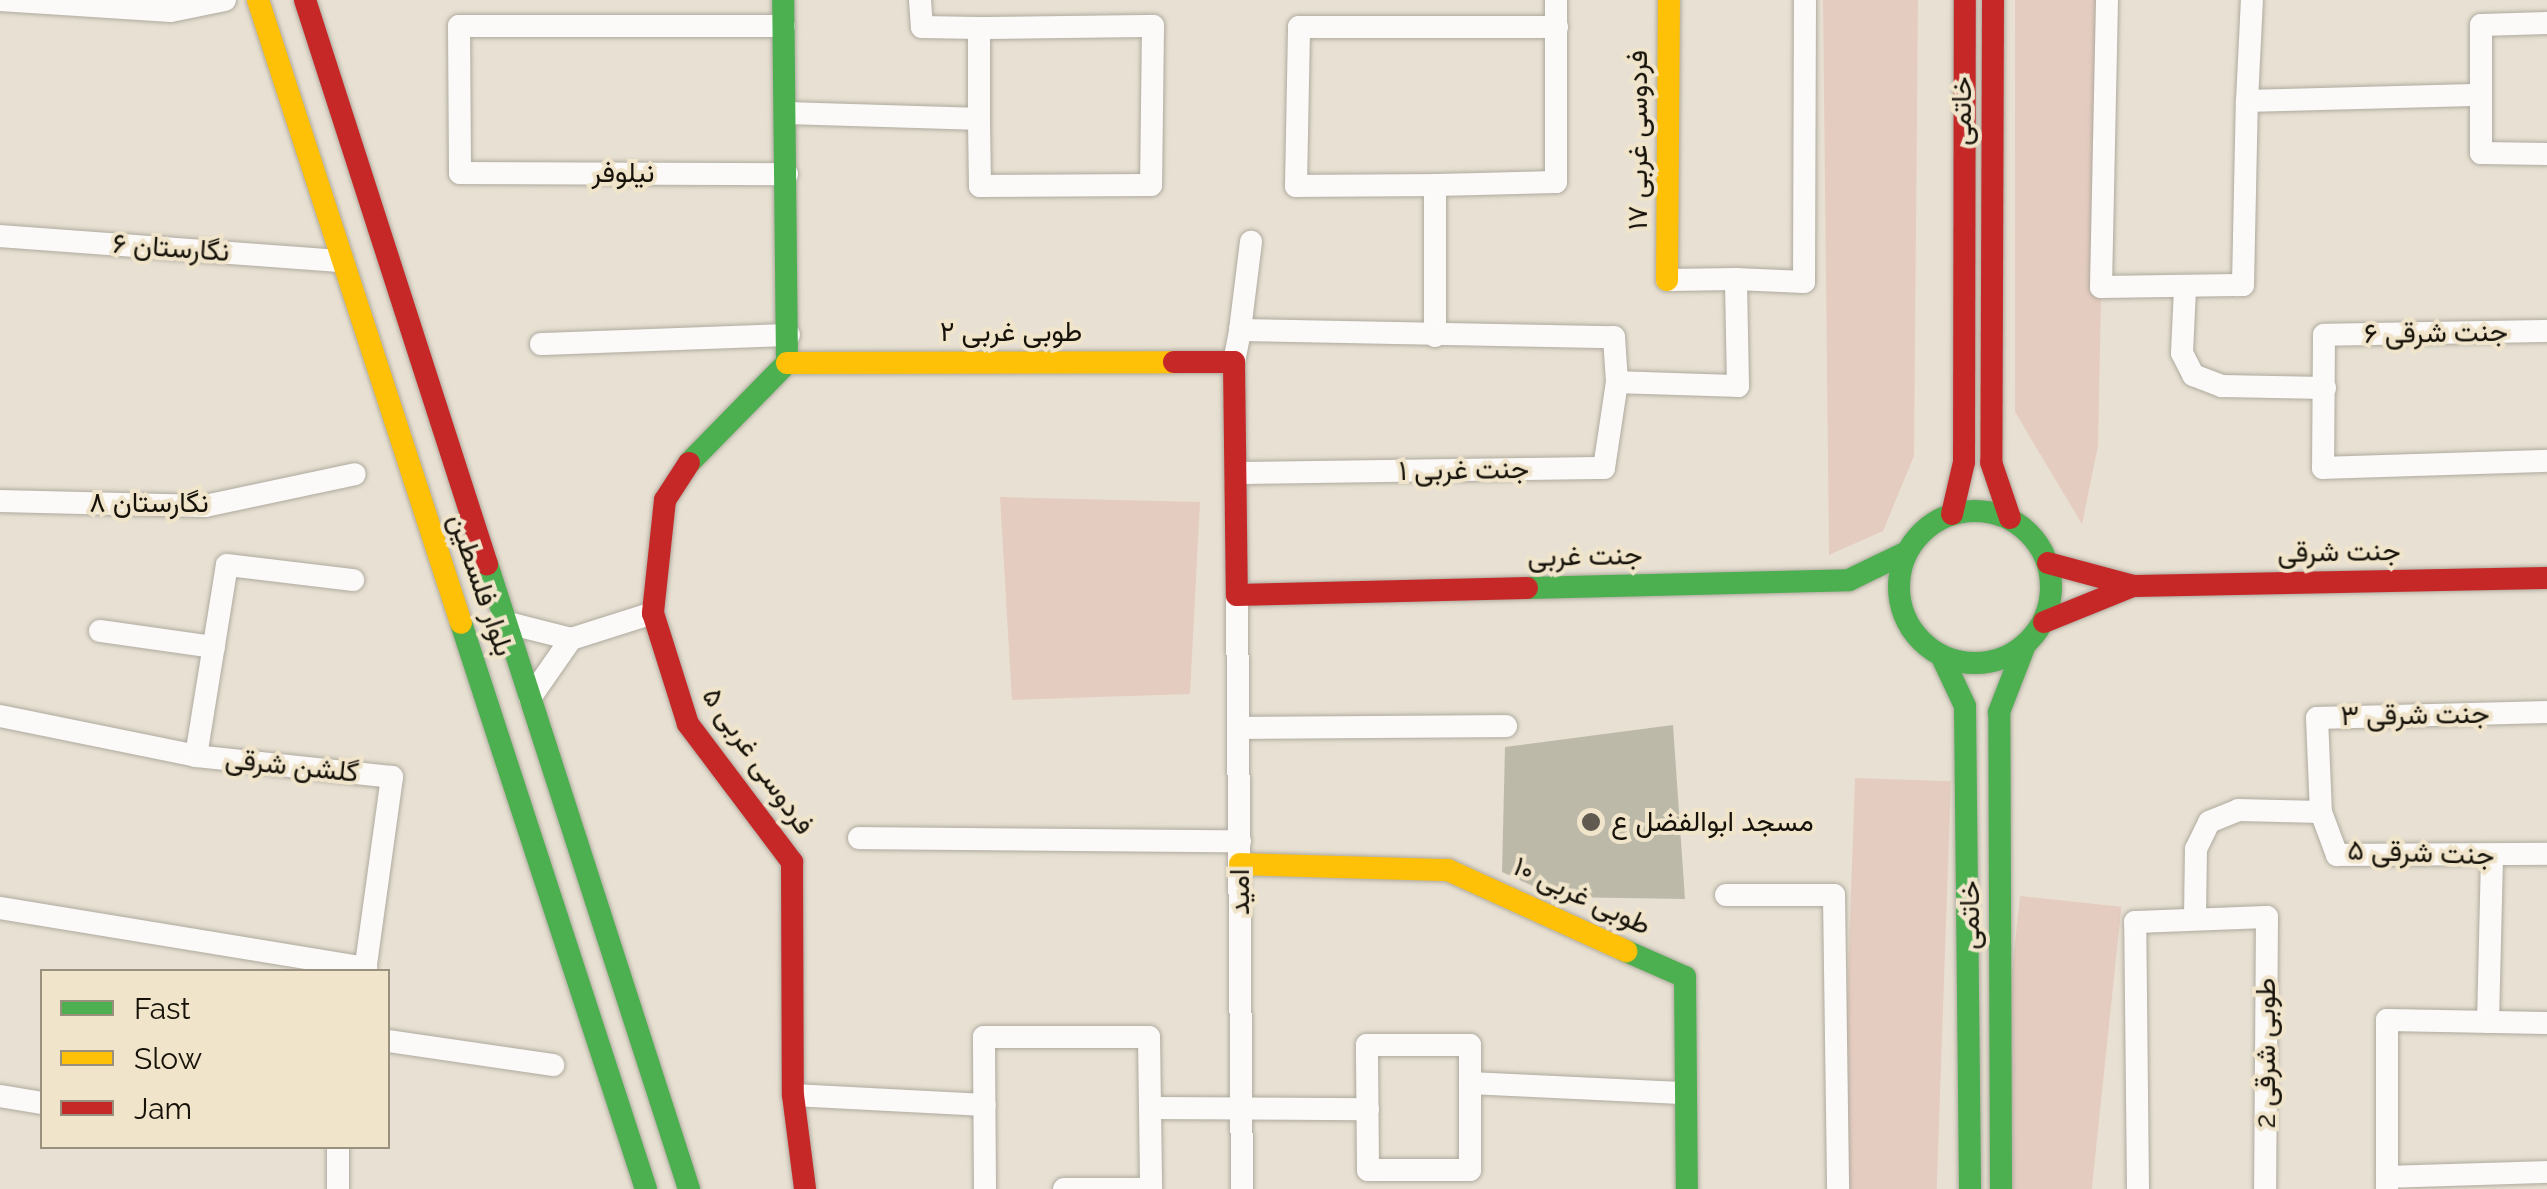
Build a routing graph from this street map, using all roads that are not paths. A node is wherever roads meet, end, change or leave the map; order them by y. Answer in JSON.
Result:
{"nodes":[{"id":1,"x":0,"y":0,"type":"edge"},
{"id":2,"x":225,"y":0,"type":"edge"},
{"id":3,"x":258,"y":0,"type":"edge"},
{"id":4,"x":305,"y":0,"type":"edge"},
{"id":5,"x":783,"y":0,"type":"edge"},
{"id":6,"x":920,"y":0,"type":"edge"},
{"id":7,"x":1556,"y":0,"type":"edge"},
{"id":8,"x":1669,"y":0,"type":"edge"},
{"id":9,"x":1805,"y":0,"type":"edge"},
{"id":10,"x":1965,"y":0,"type":"edge"},
{"id":11,"x":1992,"y":0,"type":"edge"},
{"id":12,"x":2106,"y":0,"type":"edge"},
{"id":13,"x":2252,"y":0,"type":"edge"},
{"id":14,"x":2547,"y":23,"type":"edge"},
{"id":15,"x":784,"y":26,"type":"junction"},
{"id":16,"x":1557,"y":27,"type":"junction"},
{"id":17,"x":979,"y":28,"type":"junction"},
{"id":18,"x":2481,"y":96,"type":"junction"},
{"id":19,"x":2247,"y":101,"type":"junction"},
{"id":20,"x":788,"y":113,"type":"junction"},
{"id":21,"x":979,"y":119,"type":"junction"},
{"id":22,"x":2547,"y":154,"type":"edge"},
{"id":23,"x":787,"y":174,"type":"junction"},
{"id":24,"x":1436,"y":185,"type":"junction"},
{"id":25,"x":0,"y":236,"type":"edge"},
{"id":26,"x":1251,"y":242,"type":"dead end"},
{"id":27,"x":342,"y":261,"type":"junction"},
{"id":28,"x":1736,"y":278,"type":"junction"},
{"id":29,"x":1667,"y":280,"type":"joint"},
{"id":30,"x":2184,"y":288,"type":"junction"},
{"id":31,"x":1240,"y":330,"type":"junction"},
{"id":32,"x":2547,"y":330,"type":"edge"},
{"id":33,"x":789,"y":335,"type":"junction"},
{"id":34,"x":1434,"y":336,"type":"junction"},
{"id":35,"x":541,"y":344,"type":"dead end"},
{"id":36,"x":1234,"y":362,"type":"junction"},
{"id":37,"x":788,"y":363,"type":"junction"},
{"id":38,"x":1616,"y":382,"type":"junction"},
{"id":39,"x":2324,"y":388,"type":"junction"},
{"id":40,"x":2547,"y":461,"type":"edge"},
{"id":41,"x":355,"y":474,"type":"dead end"},
{"id":42,"x":1236,"y":474,"type":"junction"},
{"id":43,"x":0,"y":502,"type":"edge"},
{"id":44,"x":1952,"y":514,"type":"junction"},
{"id":45,"x":2010,"y":518,"type":"junction"},
{"id":46,"x":1907,"y":552,"type":"junction"},
{"id":47,"x":2048,"y":563,"type":"junction"},
{"id":48,"x":2547,"y":578,"type":"edge"},
{"id":49,"x":353,"y":580,"type":"dead end"},
{"id":50,"x":1828,"y":580,"type":"junction"},
{"id":51,"x":2133,"y":586,"type":"junction"},
{"id":52,"x":1237,"y":595,"type":"junction"},
{"id":53,"x":652,"y":613,"type":"junction"},
{"id":54,"x":504,"y":622,"type":"junction"},
{"id":55,"x":2044,"y":622,"type":"junction"},
{"id":56,"x":100,"y":630,"type":"dead end"},
{"id":57,"x":1917,"y":636,"type":"junction"},
{"id":58,"x":571,"y":639,"type":"junction"},
{"id":59,"x":2026,"y":645,"type":"junction"},
{"id":60,"x":214,"y":647,"type":"junction"},
{"id":61,"x":1940,"y":655,"type":"junction"},
{"id":62,"x":530,"y":698,"type":"junction"},
{"id":63,"x":2547,"y":712,"type":"edge"},
{"id":64,"x":0,"y":716,"type":"edge"},
{"id":65,"x":1506,"y":726,"type":"dead end"},
{"id":66,"x":1239,"y":728,"type":"junction"},
{"id":67,"x":196,"y":756,"type":"junction"},
{"id":68,"x":2321,"y":812,"type":"junction"},
{"id":69,"x":859,"y":838,"type":"dead end"},
{"id":70,"x":1240,"y":852,"type":"junction"},
{"id":71,"x":2547,"y":854,"type":"edge"},
{"id":72,"x":2492,"y":856,"type":"junction"},
{"id":73,"x":1726,"y":896,"type":"dead end"},
{"id":74,"x":0,"y":908,"type":"edge"},
{"id":75,"x":2196,"y":918,"type":"junction"},
{"id":76,"x":360,"y":969,"type":"edge"},
{"id":77,"x":366,"y":969,"type":"edge"},
{"id":78,"x":2488,"y":1022,"type":"junction"},
{"id":79,"x":2547,"y":1023,"type":"edge"},
{"id":80,"x":390,"y":1041,"type":"edge"},
{"id":81,"x":553,"y":1065,"type":"dead end"},
{"id":82,"x":1470,"y":1084,"type":"junction"},
{"id":83,"x":1686,"y":1093,"type":"junction"},
{"id":84,"x":793,"y":1095,"type":"junction"},
{"id":85,"x":0,"y":1096,"type":"edge"},
{"id":86,"x":657,"y":1100,"type":"junction"},
{"id":87,"x":40,"y":1103,"type":"edge"},
{"id":88,"x":984,"y":1105,"type":"junction"},
{"id":89,"x":1150,"y":1108,"type":"junction"},
{"id":90,"x":1368,"y":1109,"type":"junction"},
{"id":91,"x":1239,"y":1110,"type":"junction"},
{"id":92,"x":615,"y":1115,"type":"junction"},
{"id":93,"x":334,"y":1149,"type":"edge"},
{"id":94,"x":2547,"y":1172,"type":"edge"},
{"id":95,"x":1470,"y":1179,"type":"edge"},
{"id":96,"x":2387,"y":1183,"type":"edge"},
{"id":97,"x":338,"y":1189,"type":"edge"},
{"id":98,"x":646,"y":1189,"type":"edge"},
{"id":99,"x":689,"y":1189,"type":"edge"},
{"id":100,"x":806,"y":1189,"type":"edge"},
{"id":101,"x":985,"y":1189,"type":"edge"},
{"id":102,"x":1064,"y":1189,"type":"edge"},
{"id":103,"x":1242,"y":1189,"type":"edge"},
{"id":104,"x":1688,"y":1189,"type":"edge"},
{"id":105,"x":1838,"y":1189,"type":"edge"},
{"id":106,"x":1970,"y":1189,"type":"edge"},
{"id":107,"x":2001,"y":1189,"type":"edge"},
{"id":108,"x":2138,"y":1189,"type":"edge"},
{"id":109,"x":2264,"y":1189,"type":"edge"}],
"edges":[{"from":1,"to":2,"type":"street"},
{"from":3,"to":27,"type":"main road","name":"بلوار فلسطین"},
{"from":4,"to":54,"type":"main road","name":"بلوار فلسطین"},
{"from":5,"to":15,"type":"main road"},
{"from":6,"to":17,"type":"street"},
{"from":7,"to":16,"type":"street"},
{"from":8,"to":29,"type":"main road","name":"فردوسی غربی ۱۷"},
{"from":9,"to":28,"type":"street"},
{"from":10,"to":44,"type":"main road","name":"خاتمی"},
{"from":11,"to":45,"type":"main road","name":"خاتمی"},
{"from":12,"to":30,"type":"street"},
{"from":13,"to":19,"type":"street"},
{"from":14,"to":18,"type":"street"},
{"from":15,"to":20,"type":"main road"},
{"from":15,"to":23,"type":"street","name":"نیلوفر"},
{"from":16,"to":24,"type":"street"},
{"from":16,"to":24,"type":"street"},
{"from":17,"to":21,"type":"street"},
{"from":17,"to":21,"type":"street"},
{"from":18,"to":19,"type":"street"},
{"from":18,"to":22,"type":"street"},
{"from":19,"to":30,"type":"street"},
{"from":20,"to":21,"type":"street"},
{"from":20,"to":23,"type":"main road"},
{"from":23,"to":33,"type":"main road"},
{"from":24,"to":34,"type":"street"},
{"from":25,"to":27,"type":"street","name":"نگارستان ۶"},
{"from":26,"to":31,"type":"street"},
{"from":27,"to":92,"type":"main road","name":"بلوار فلسطین"},
{"from":28,"to":29,"type":"street"},
{"from":28,"to":38,"type":"street"},
{"from":30,"to":39,"type":"street"},
{"from":31,"to":34,"type":"street"},
{"from":31,"to":36,"type":"street"},
{"from":32,"to":39,"type":"street","name":"جنت شرقی ۶"},
{"from":33,"to":35,"type":"street"},
{"from":33,"to":37,"type":"main road"},
{"from":34,"to":38,"type":"street"},
{"from":36,"to":37,"type":"main road","name":"طوبی غربی ۲"},
{"from":36,"to":42,"type":"main road"},
{"from":37,"to":53,"type":"main road","name":"فردوسی غربی ۵"},
{"from":38,"to":42,"type":"street","name":"جنت غربی ۱"},
{"from":39,"to":40,"type":"street"},
{"from":41,"to":43,"type":"street","name":"نگارستان ۸"},
{"from":42,"to":52,"type":"main road"},
{"from":44,"to":45,"type":"main road"},
{"from":44,"to":46,"type":"main road"},
{"from":45,"to":47,"type":"main road"},
{"from":46,"to":50,"type":"main road"},
{"from":46,"to":57,"type":"main road"},
{"from":47,"to":51,"type":"main road"},
{"from":47,"to":55,"type":"main road"},
{"from":48,"to":51,"type":"main road","name":"جنت شرقی"},
{"from":49,"to":60,"type":"street"},
{"from":50,"to":52,"type":"main road","name":"جنت غربی"},
{"from":50,"to":57,"type":"main road","name":"جنت غربی"},
{"from":51,"to":55,"type":"main road"},
{"from":52,"to":66,"type":"street","name":"امید"},
{"from":53,"to":58,"type":"street"},
{"from":53,"to":84,"type":"main road","name":"فردوسی غربی ۵"},
{"from":54,"to":58,"type":"street"},
{"from":54,"to":62,"type":"main road","name":"بلوار فلسطین"},
{"from":55,"to":59,"type":"main road"},
{"from":56,"to":60,"type":"street"},
{"from":57,"to":61,"type":"main road"},
{"from":58,"to":62,"type":"street"},
{"from":59,"to":61,"type":"main road"},
{"from":59,"to":107,"type":"main road","name":"خاتمی"},
{"from":60,"to":67,"type":"street"},
{"from":61,"to":106,"type":"main road","name":"خاتمی"},
{"from":62,"to":86,"type":"main road","name":"بلوار فلسطین"},
{"from":63,"to":68,"type":"street","name":"جنت شرقی ۳"},
{"from":64,"to":67,"type":"street","name":"گلشن شرقی"},
{"from":65,"to":66,"type":"street"},
{"from":66,"to":70,"type":"street","name":"امید"},
{"from":67,"to":77,"type":"street","name":"گلشن شرقی"},
{"from":68,"to":72,"type":"street","name":"جنت شرقی ۵"},
{"from":68,"to":75,"type":"street"},
{"from":69,"to":70,"type":"street"},
{"from":70,"to":83,"type":"main road","name":"طوبی غربی ۱۰"},
{"from":70,"to":91,"type":"street","name":"امید"},
{"from":71,"to":72,"type":"street","name":"جنت شرقی ۵"},
{"from":72,"to":78,"type":"street"},
{"from":73,"to":105,"type":"street"},
{"from":74,"to":76,"type":"street"},
{"from":75,"to":108,"type":"street"},
{"from":75,"to":109,"type":"street","name":"طوبی شرقی 2"},
{"from":78,"to":79,"type":"street"},
{"from":78,"to":96,"type":"street"},
{"from":80,"to":81,"type":"street"},
{"from":82,"to":83,"type":"street"},
{"from":82,"to":90,"type":"street"},
{"from":82,"to":95,"type":"street"},
{"from":83,"to":104,"type":"main road","name":"طوبی غربی ۱۰"},
{"from":84,"to":88,"type":"street"},
{"from":84,"to":100,"type":"main road","name":"فردوسی غربی ۵"},
{"from":85,"to":87,"type":"street"},
{"from":86,"to":92,"type":"main road"},
{"from":86,"to":99,"type":"main road","name":"بلوار فلسطین"},
{"from":88,"to":89,"type":"street"},
{"from":88,"to":101,"type":"street"},
{"from":89,"to":91,"type":"street"},
{"from":89,"to":102,"type":"street"},
{"from":90,"to":91,"type":"street"},
{"from":90,"to":95,"type":"street"},
{"from":91,"to":103,"type":"street","name":"امید"},
{"from":92,"to":98,"type":"main road","name":"بلوار فلسطین"},
{"from":93,"to":97,"type":"street"},
{"from":94,"to":96,"type":"street"}]}
